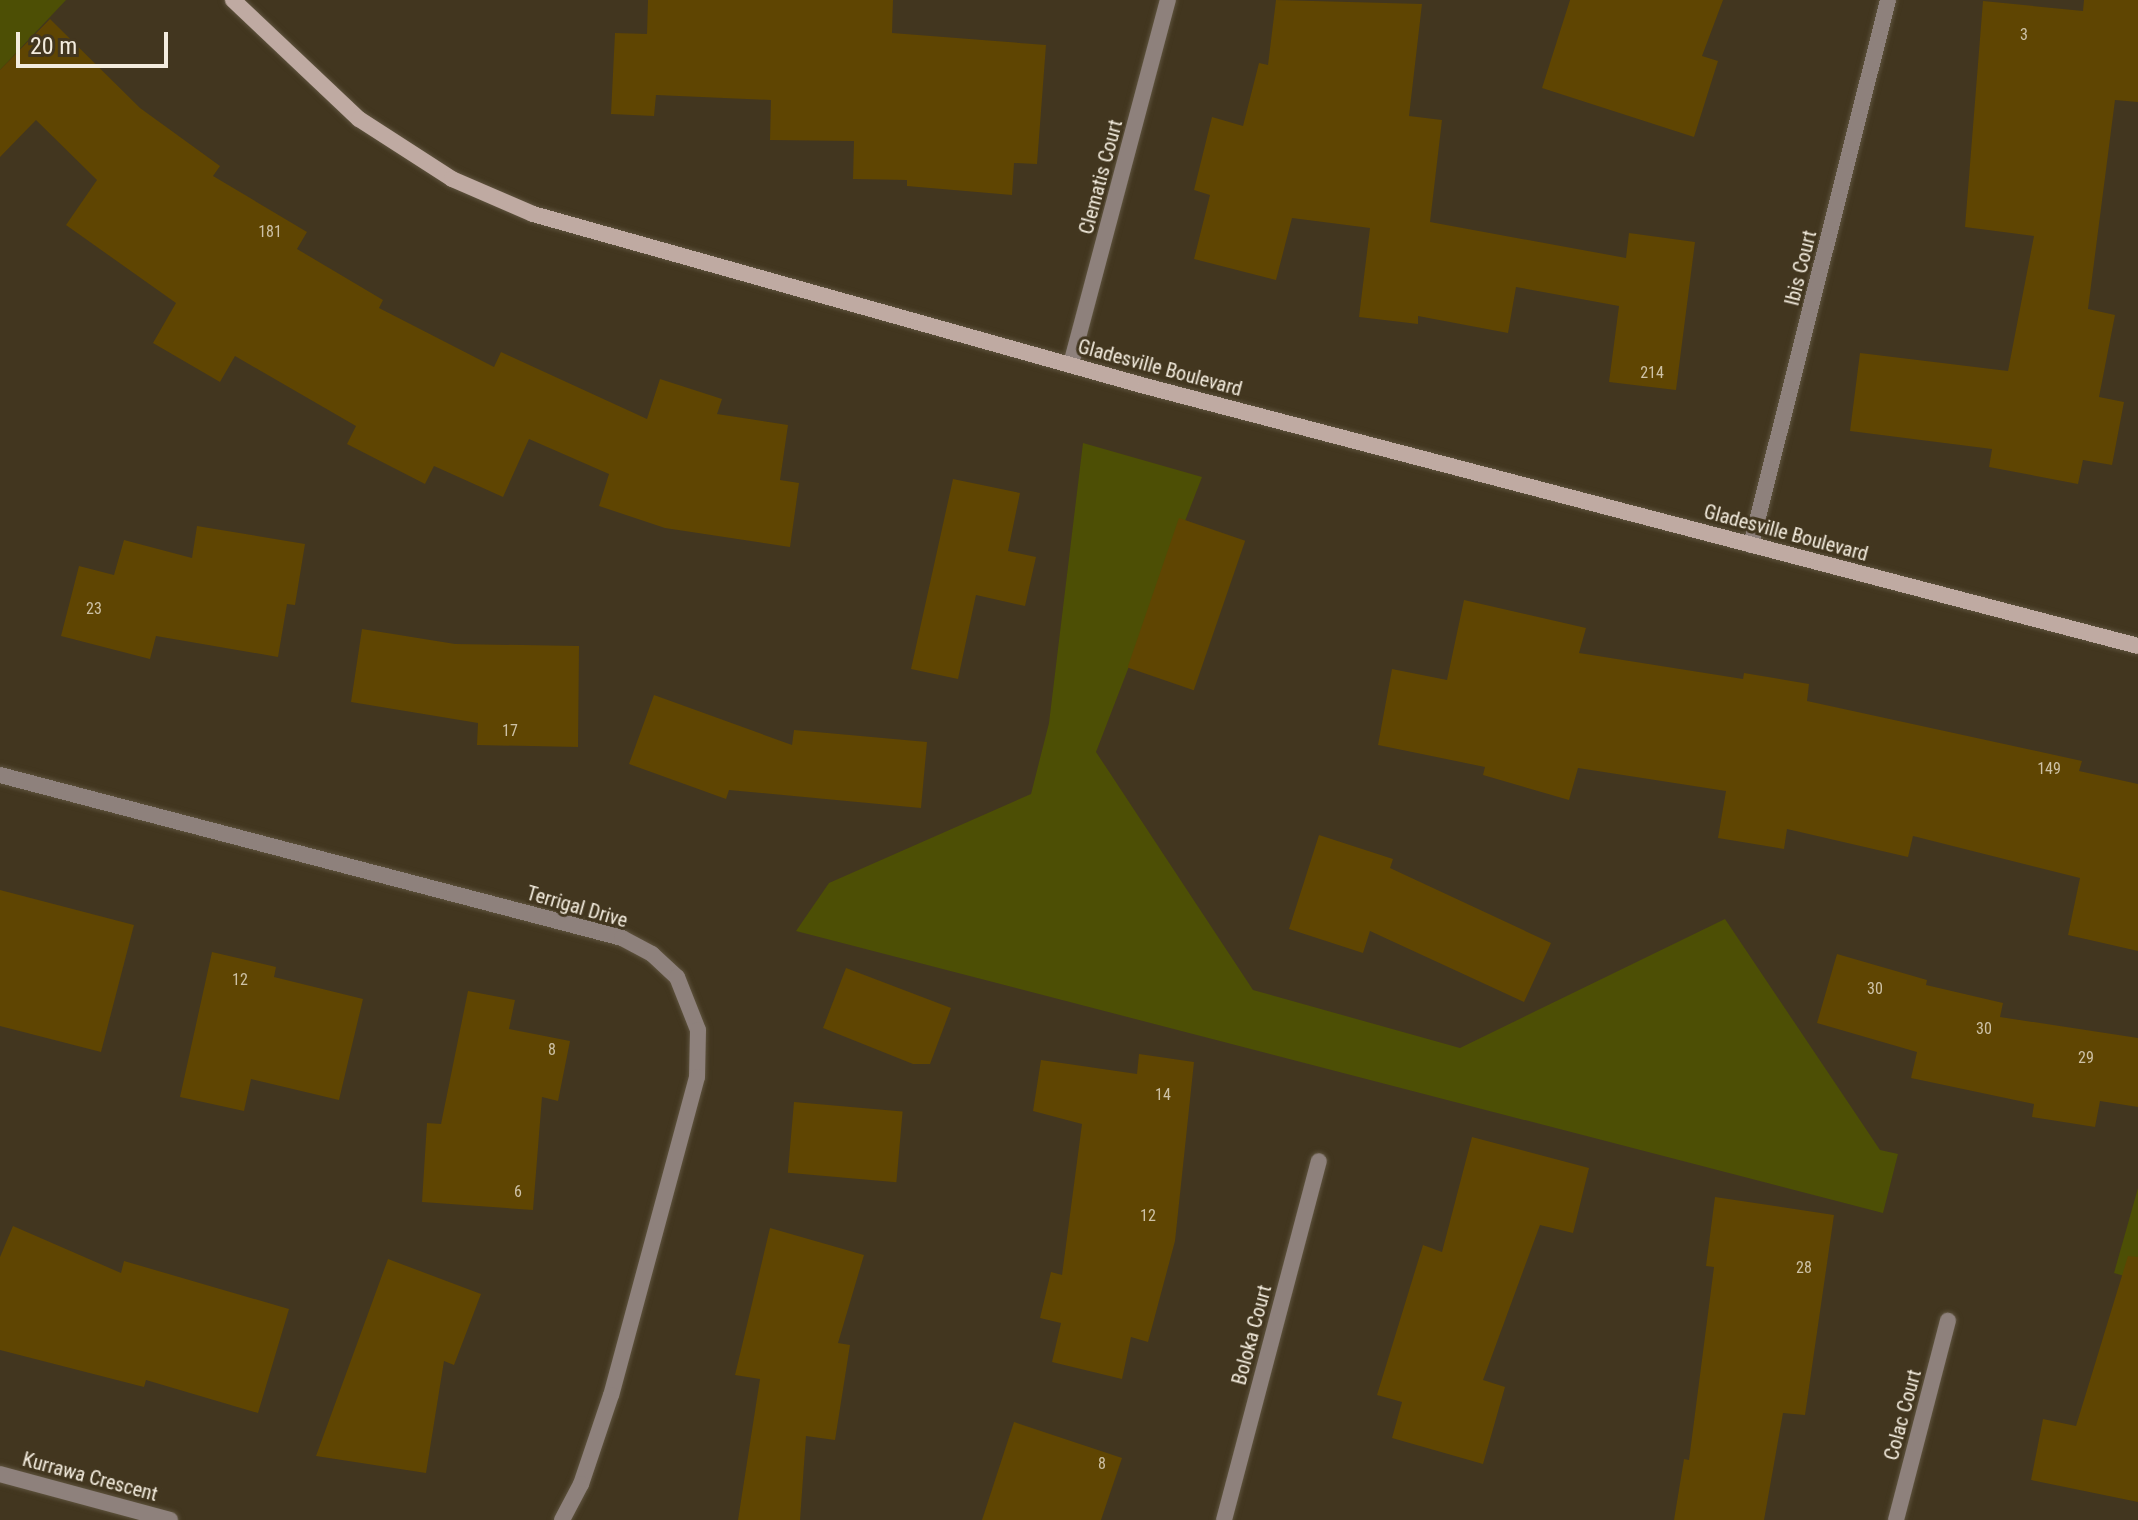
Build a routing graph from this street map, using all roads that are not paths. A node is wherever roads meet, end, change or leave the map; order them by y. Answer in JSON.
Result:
{"nodes":[{"id":1,"x":233,"y":0,"type":"edge"},
{"id":2,"x":1168,"y":0,"type":"edge"},
{"id":3,"x":1888,"y":0,"type":"edge"},
{"id":4,"x":1071,"y":364,"type":"junction"},
{"id":5,"x":1751,"y":545,"type":"junction"},
{"id":6,"x":2138,"y":646,"type":"edge"},
{"id":7,"x":0,"y":775,"type":"edge"},
{"id":8,"x":1319,"y":1161,"type":"dead end"},
{"id":9,"x":1948,"y":1321,"type":"dead end"},
{"id":10,"x":0,"y":1474,"type":"edge"},
{"id":11,"x":170,"y":1520,"type":"edge"},
{"id":12,"x":562,"y":1520,"type":"edge"},
{"id":13,"x":1224,"y":1520,"type":"edge"},
{"id":14,"x":1896,"y":1520,"type":"edge"}],
"edges":[{"from":1,"to":4,"type":"street","name":"Gladesville Boulevard"},
{"from":2,"to":4,"type":"street","name":"Clematis Court"},
{"from":3,"to":5,"type":"street","name":"Ibis Court"},
{"from":4,"to":5,"type":"street","name":"Gladesville Boulevard"},
{"from":5,"to":6,"type":"street","name":"Gladesville Boulevard"},
{"from":7,"to":12,"type":"street","name":"Terrigal Drive"},
{"from":8,"to":13,"type":"street","name":"Boloka Court"},
{"from":9,"to":14,"type":"street","name":"Colac Court"},
{"from":10,"to":11,"type":"street","name":"Kurrawa Crescent"}]}
